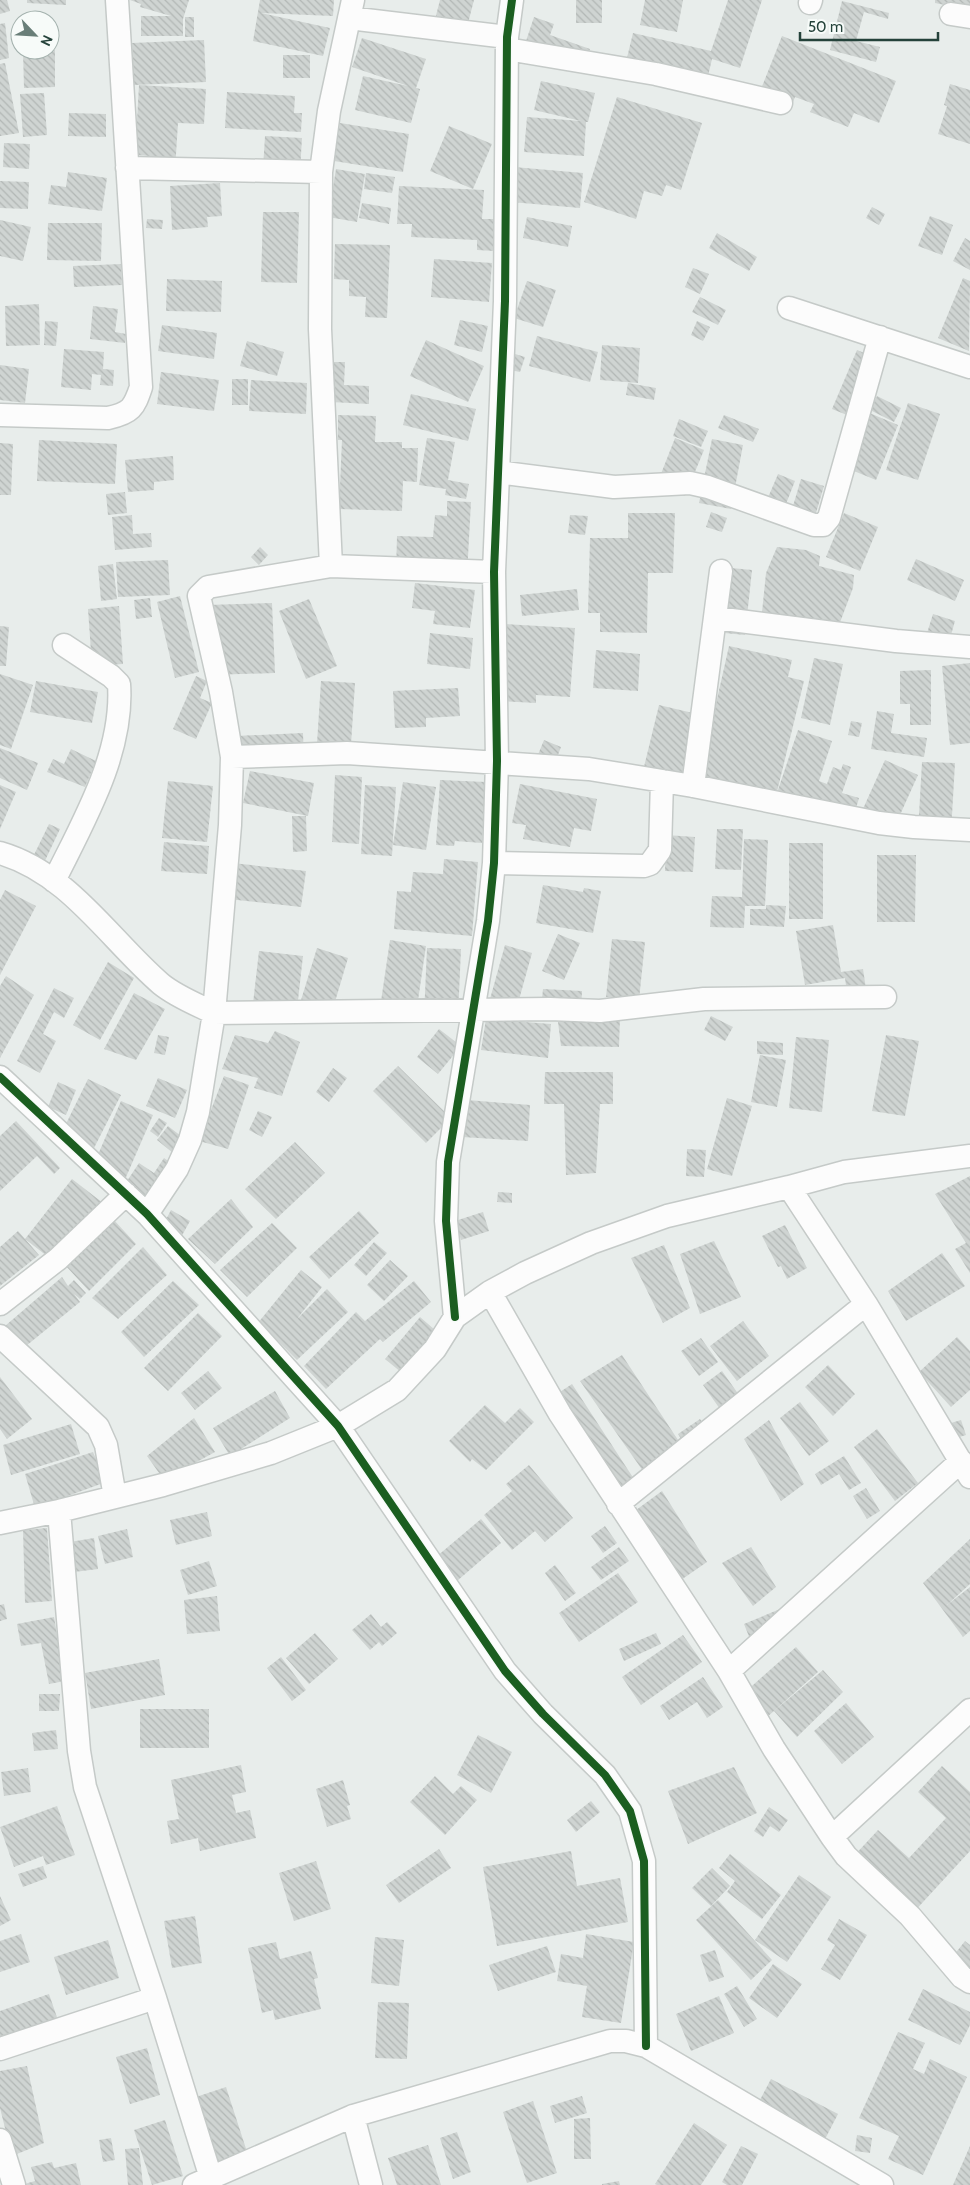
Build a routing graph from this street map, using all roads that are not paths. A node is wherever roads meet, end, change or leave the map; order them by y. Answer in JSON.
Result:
{"nodes":[{"id":1,"x":116,"y":0,"type":"edge"},
{"id":2,"x":512,"y":0,"type":"edge"},
{"id":3,"x":351,"y":9,"type":"edge"},
{"id":4,"x":507,"y":43,"type":"junction"},
{"id":5,"x":781,"y":103,"type":"dead end"},
{"id":6,"x":127,"y":168,"type":"junction"},
{"id":7,"x":321,"y":172,"type":"junction"},
{"id":8,"x":789,"y":308,"type":"dead end"},
{"id":9,"x":880,"y":337,"type":"junction"},
{"id":10,"x":970,"y":367,"type":"edge"},
{"id":11,"x":0,"y":415,"type":"edge"},
{"id":12,"x":498,"y":472,"type":"junction"},
{"id":13,"x":331,"y":566,"type":"junction"},
{"id":14,"x":721,"y":571,"type":"dead end"},
{"id":15,"x":494,"y":572,"type":"junction"},
{"id":16,"x":716,"y":618,"type":"junction"},
{"id":17,"x":64,"y":645,"type":"dead end"},
{"id":18,"x":970,"y":647,"type":"edge"},
{"id":19,"x":232,"y":758,"type":"junction"},
{"id":20,"x":497,"y":762,"type":"junction"},
{"id":21,"x":662,"y":781,"type":"junction"},
{"id":22,"x":693,"y":786,"type":"junction"},
{"id":23,"x":970,"y":830,"type":"edge"},
{"id":24,"x":0,"y":853,"type":"edge"},
{"id":25,"x":494,"y":863,"type":"junction"},
{"id":26,"x":54,"y":881,"type":"junction"},
{"id":27,"x":885,"y":997,"type":"dead end"},
{"id":28,"x":472,"y":1010,"type":"junction"},
{"id":29,"x":214,"y":1013,"type":"junction"},
{"id":30,"x":0,"y":1077,"type":"edge"},
{"id":31,"x":970,"y":1156,"type":"edge"},
{"id":32,"x":789,"y":1187,"type":"junction"},
{"id":33,"x":126,"y":1194,"type":"junction"},
{"id":34,"x":148,"y":1214,"type":"junction"},
{"id":35,"x":490,"y":1292,"type":"junction"},
{"id":36,"x":0,"y":1304,"type":"edge"},
{"id":37,"x":866,"y":1304,"type":"junction"},
{"id":38,"x":455,"y":1317,"type":"junction"},
{"id":39,"x":0,"y":1336,"type":"edge"},
{"id":40,"x":338,"y":1426,"type":"junction"},
{"id":41,"x":966,"y":1469,"type":"edge"},
{"id":42,"x":115,"y":1497,"type":"junction"},
{"id":43,"x":618,"y":1504,"type":"junction"},
{"id":44,"x":59,"y":1511,"type":"junction"},
{"id":45,"x":0,"y":1523,"type":"edge"},
{"id":46,"x":729,"y":1671,"type":"junction"},
{"id":47,"x":970,"y":1710,"type":"edge"},
{"id":48,"x":832,"y":1837,"type":"junction"},
{"id":49,"x":970,"y":1982,"type":"edge"},
{"id":50,"x":155,"y":1998,"type":"junction"},
{"id":51,"x":646,"y":2046,"type":"junction"},
{"id":52,"x":0,"y":2050,"type":"edge"},
{"id":53,"x":353,"y":2116,"type":"junction"},
{"id":54,"x":0,"y":2140,"type":"edge"},
{"id":55,"x":202,"y":2182,"type":"edge"},
{"id":56,"x":14,"y":2185,"type":"edge"},
{"id":57,"x":371,"y":2185,"type":"edge"},
{"id":58,"x":882,"y":2185,"type":"edge"}],
"edges":[{"from":1,"to":6,"type":"street"},
{"from":2,"to":4,"type":"street"},
{"from":3,"to":4,"type":"street"},
{"from":3,"to":7,"type":"street"},
{"from":4,"to":5,"type":"street"},
{"from":4,"to":12,"type":"street"},
{"from":6,"to":7,"type":"street"},
{"from":6,"to":11,"type":"street"},
{"from":7,"to":13,"type":"street"},
{"from":8,"to":9,"type":"street"},
{"from":9,"to":10,"type":"street"},
{"from":9,"to":12,"type":"street"},
{"from":12,"to":15,"type":"street"},
{"from":13,"to":15,"type":"street"},
{"from":13,"to":19,"type":"street"},
{"from":14,"to":16,"type":"street"},
{"from":15,"to":20,"type":"street"},
{"from":16,"to":18,"type":"street"},
{"from":16,"to":22,"type":"street"},
{"from":17,"to":26,"type":"street"},
{"from":19,"to":20,"type":"street"},
{"from":19,"to":29,"type":"street"},
{"from":20,"to":21,"type":"street"},
{"from":20,"to":25,"type":"street"},
{"from":21,"to":22,"type":"street"},
{"from":21,"to":25,"type":"street"},
{"from":22,"to":23,"type":"street"},
{"from":24,"to":26,"type":"street"},
{"from":25,"to":28,"type":"street"},
{"from":26,"to":29,"type":"street"},
{"from":27,"to":28,"type":"street"},
{"from":28,"to":29,"type":"street"},
{"from":28,"to":38,"type":"street"},
{"from":29,"to":34,"type":"street"},
{"from":30,"to":33,"type":"street"},
{"from":31,"to":32,"type":"street"},
{"from":32,"to":35,"type":"street"},
{"from":32,"to":37,"type":"street"},
{"from":33,"to":34,"type":"street"},
{"from":33,"to":36,"type":"street"},
{"from":34,"to":40,"type":"street"},
{"from":35,"to":38,"type":"street"},
{"from":35,"to":43,"type":"street"},
{"from":37,"to":41,"type":"street"},
{"from":37,"to":43,"type":"street"},
{"from":38,"to":40,"type":"street"},
{"from":39,"to":42,"type":"street"},
{"from":40,"to":42,"type":"street"},
{"from":40,"to":51,"type":"street"},
{"from":41,"to":46,"type":"street"},
{"from":42,"to":44,"type":"street"},
{"from":43,"to":46,"type":"street"},
{"from":44,"to":45,"type":"street"},
{"from":44,"to":50,"type":"street"},
{"from":46,"to":48,"type":"street"},
{"from":47,"to":48,"type":"street"},
{"from":48,"to":49,"type":"street"},
{"from":50,"to":52,"type":"street"},
{"from":50,"to":55,"type":"street"},
{"from":51,"to":53,"type":"street"},
{"from":51,"to":58,"type":"street"},
{"from":53,"to":55,"type":"street"},
{"from":53,"to":57,"type":"street"},
{"from":54,"to":56,"type":"street"}]}
